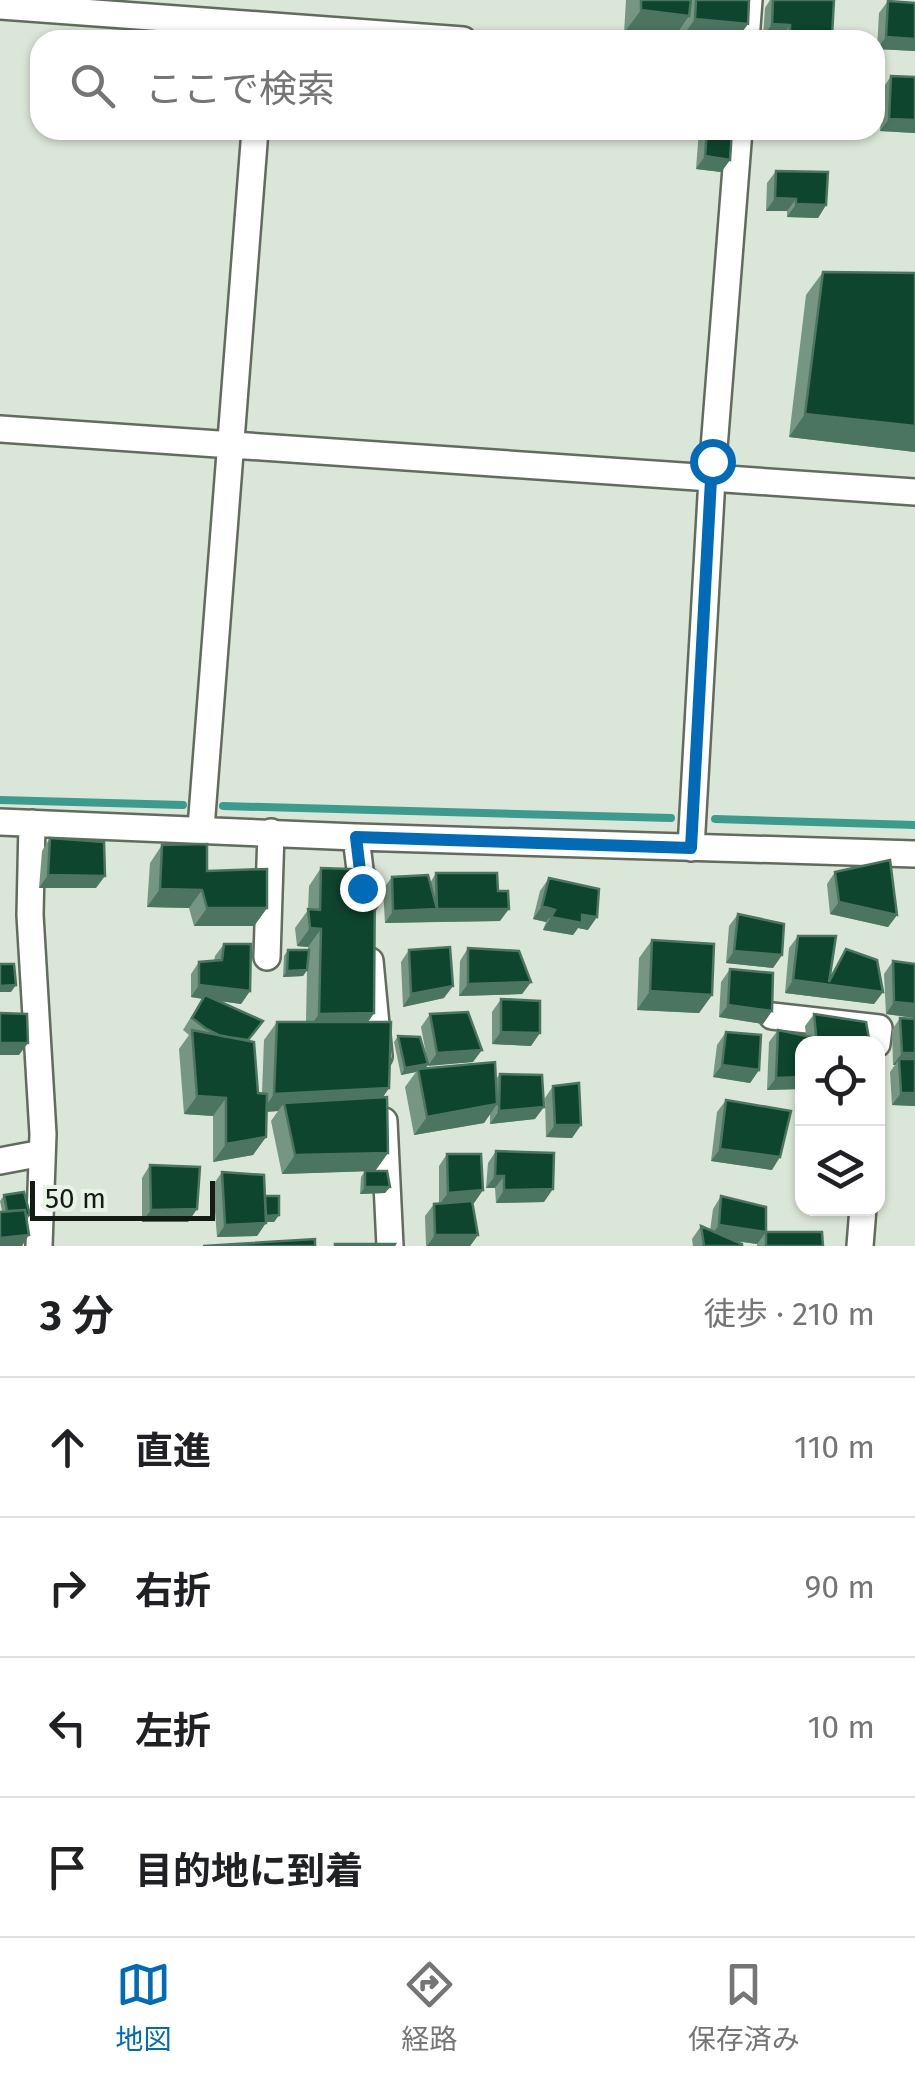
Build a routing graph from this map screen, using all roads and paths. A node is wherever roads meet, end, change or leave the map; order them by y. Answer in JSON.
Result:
{"nodes":[{"id":1,"x":749,"y":0,"type":"edge"},
{"id":2,"x":0,"y":6,"type":"edge"},
{"id":3,"x":263,"y":21,"type":"edge"},
{"id":4,"x":358,"y":30,"type":"edge"},
{"id":5,"x":747,"y":30,"type":"edge"},
{"id":6,"x":254,"y":140,"type":"edge"},
{"id":7,"x":738,"y":140,"type":"edge"},
{"id":8,"x":0,"y":429,"type":"edge"},
{"id":9,"x":231,"y":446,"type":"junction"},
{"id":10,"x":712,"y":480,"type":"junction"},
{"id":11,"x":915,"y":492,"type":"edge"},
{"id":12,"x":0,"y":822,"type":"edge"},
{"id":13,"x":32,"y":823,"type":"junction"},
{"id":14,"x":201,"y":828,"type":"junction"},
{"id":15,"x":271,"y":832,"type":"junction"},
{"id":16,"x":356,"y":837,"type":"junction"},
{"id":17,"x":691,"y":848,"type":"junction"},
{"id":18,"x":915,"y":854,"type":"edge"},
{"id":19,"x":267,"y":957,"type":"dead end"},
{"id":20,"x":772,"y":1016,"type":"edge"},
{"id":21,"x":878,"y":1036,"type":"edge"},
{"id":22,"x":42,"y":1153,"type":"junction"},
{"id":23,"x":0,"y":1161,"type":"edge"},
{"id":24,"x":862,"y":1216,"type":"edge"},
{"id":25,"x":39,"y":1246,"type":"edge"},
{"id":26,"x":390,"y":1246,"type":"edge"},
{"id":27,"x":860,"y":1246,"type":"edge"}],
"edges":[{"from":1,"to":5,"type":"street"},
{"from":2,"to":3,"type":"street"},
{"from":3,"to":4,"type":"street"},
{"from":6,"to":9,"type":"street"},
{"from":7,"to":10,"type":"street"},
{"from":8,"to":9,"type":"street"},
{"from":9,"to":10,"type":"street"},
{"from":9,"to":14,"type":"street"},
{"from":10,"to":11,"type":"street"},
{"from":10,"to":17,"type":"street"},
{"from":12,"to":13,"type":"street"},
{"from":13,"to":14,"type":"street"},
{"from":13,"to":22,"type":"street"},
{"from":14,"to":15,"type":"street"},
{"from":15,"to":16,"type":"street"},
{"from":15,"to":19,"type":"street"},
{"from":16,"to":17,"type":"street"},
{"from":16,"to":26,"type":"street"},
{"from":17,"to":18,"type":"street"},
{"from":20,"to":21,"type":"street"},
{"from":22,"to":23,"type":"street"},
{"from":22,"to":25,"type":"street"},
{"from":24,"to":27,"type":"street"}]}
